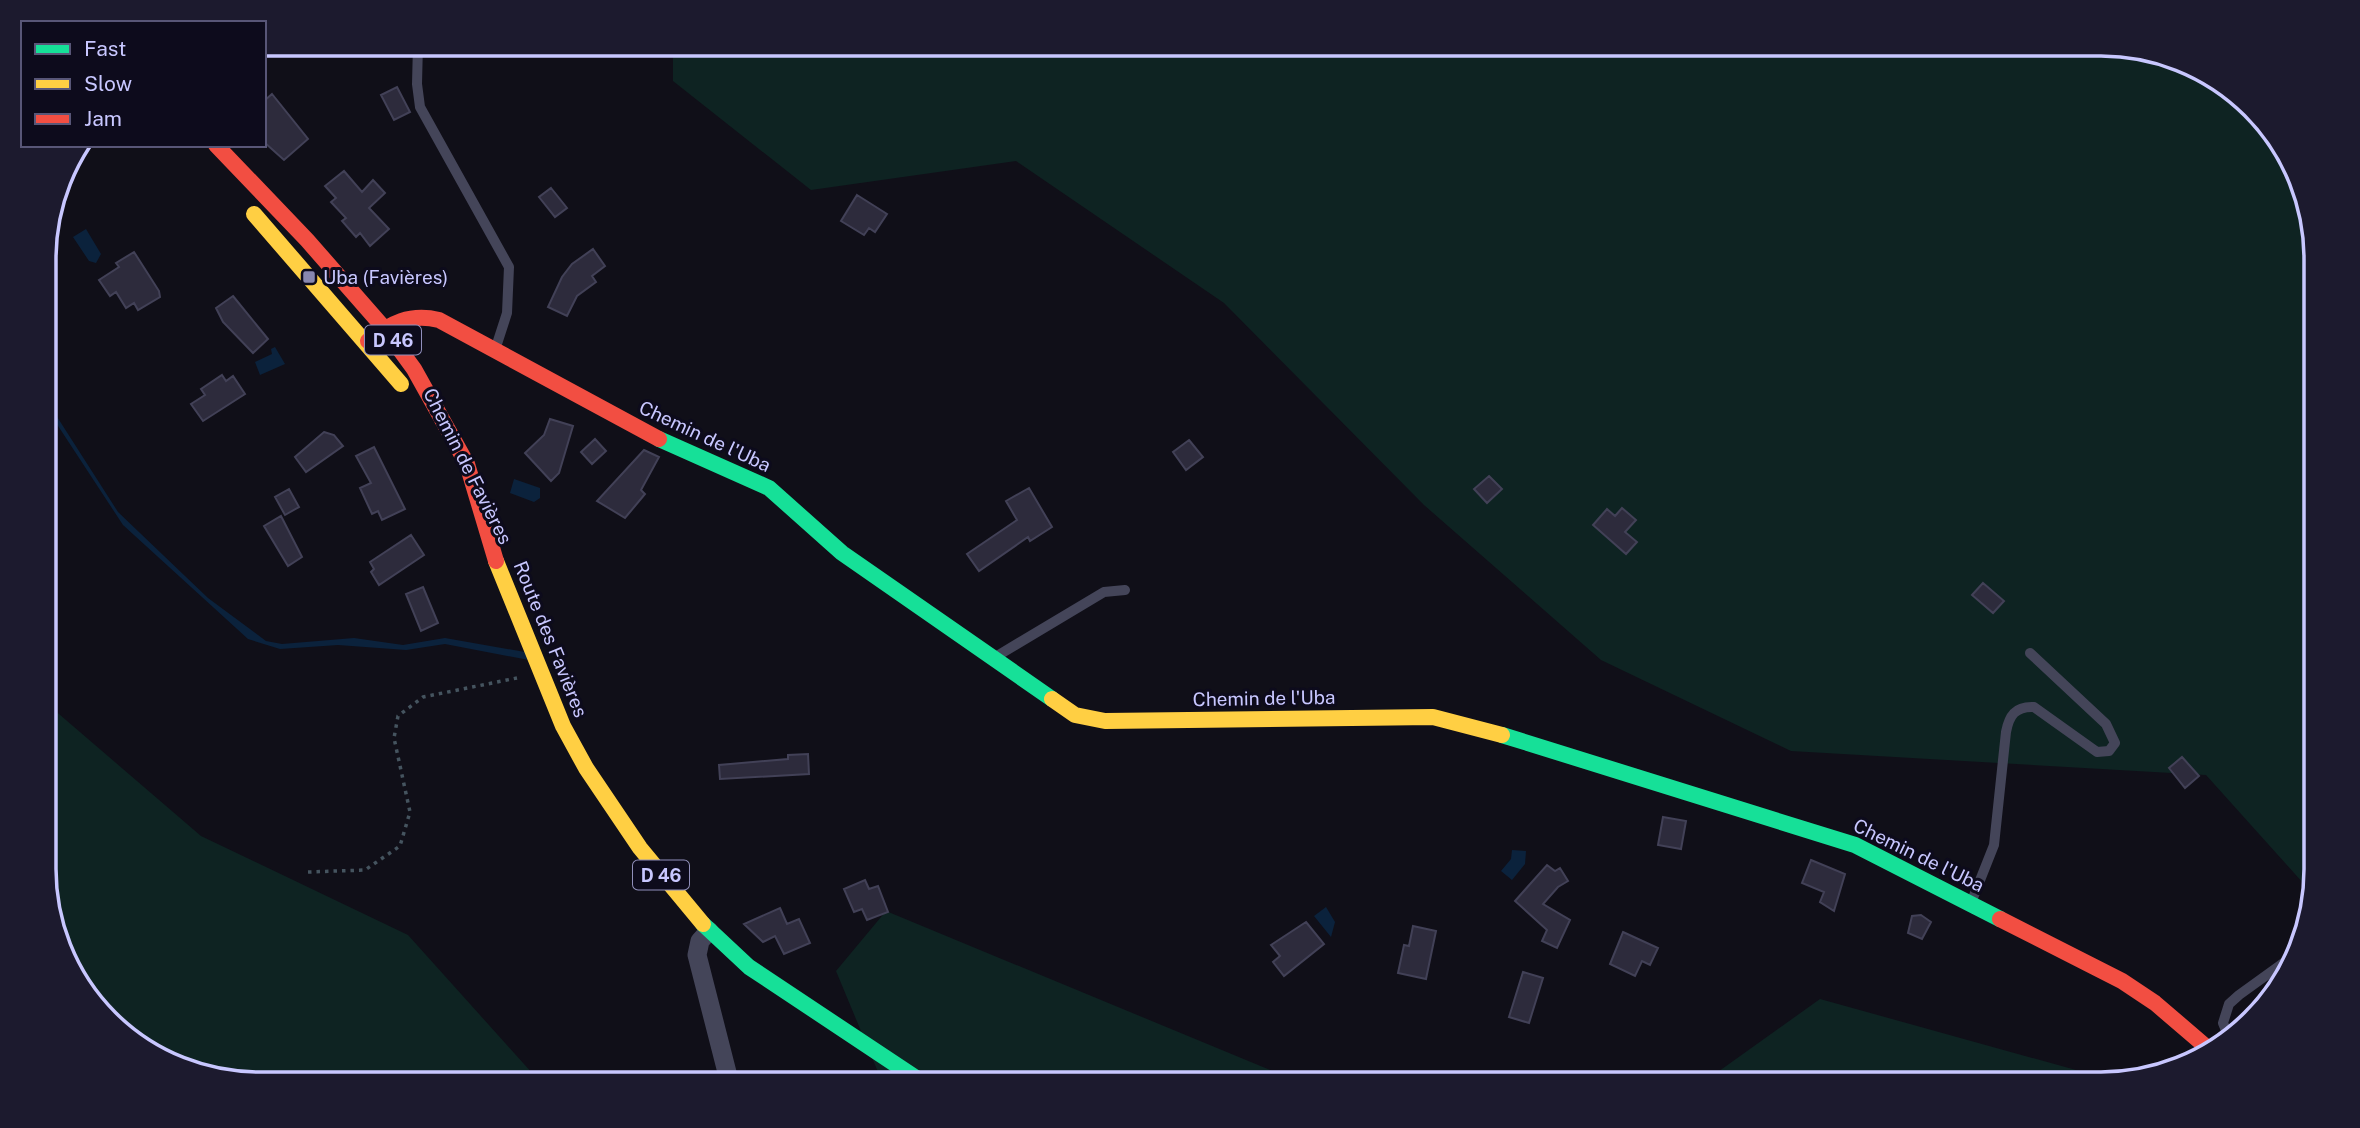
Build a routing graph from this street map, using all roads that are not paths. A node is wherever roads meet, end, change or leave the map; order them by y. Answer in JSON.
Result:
{"nodes":[{"id":1,"x":418,"y":56,"type":"edge"},
{"id":2,"x":203,"y":147,"type":"edge"},
{"id":3,"x":218,"y":147,"type":"edge"},
{"id":4,"x":384,"y":328,"type":"junction"},
{"id":5,"x":367,"y":343,"type":"junction"},
{"id":6,"x":494,"y":351,"type":"junction"},
{"id":7,"x":441,"y":453,"type":"dead end"},
{"id":8,"x":453,"y":478,"type":"dead end"},
{"id":9,"x":501,"y":578,"type":"junction"},
{"id":10,"x":1125,"y":590,"type":"dead end"},
{"id":11,"x":2030,"y":653,"type":"dead end"},
{"id":12,"x":994,"y":661,"type":"junction"},
{"id":13,"x":1971,"y":903,"type":"junction"},
{"id":14,"x":709,"y":931,"type":"junction"},
{"id":15,"x":2279,"y":967,"type":"edge"},
{"id":16,"x":2226,"y":1029,"type":"edge"},
{"id":17,"x":2203,"y":1044,"type":"edge"},
{"id":18,"x":727,"y":1072,"type":"edge"},
{"id":19,"x":907,"y":1072,"type":"edge"}],
"edges":[{"from":1,"to":6,"type":"lane"},
{"from":2,"to":5,"type":"street","number":"D 46"},
{"from":3,"to":4,"type":"street","name":"Route des Favières","number":"D 46"},
{"from":4,"to":5,"type":"street","name":"Chemin de l'Uba"},
{"from":4,"to":6,"type":"street","name":"Chemin de l'Uba"},
{"from":4,"to":9,"type":"street","name":"Route des Favières","number":"D 46"},
{"from":5,"to":7,"type":"street","name":"Chemin de Favières","number":"D 46"},
{"from":6,"to":12,"type":"street","name":"Chemin de l'Uba"},
{"from":8,"to":9,"type":"street","name":"Chemin de Favières","number":"D 46"},
{"from":9,"to":14,"type":"street","name":"Route des Favières","number":"D 46"},
{"from":10,"to":12,"type":"lane"},
{"from":11,"to":13,"type":"lane"},
{"from":12,"to":13,"type":"street","name":"Chemin de l'Uba"},
{"from":13,"to":17,"type":"street","name":"Chemin de l'Uba"},
{"from":14,"to":18,"type":"street"},
{"from":14,"to":19,"type":"street","name":"Route des Favières","number":"D 46"},
{"from":15,"to":16,"type":"lane"}]}
